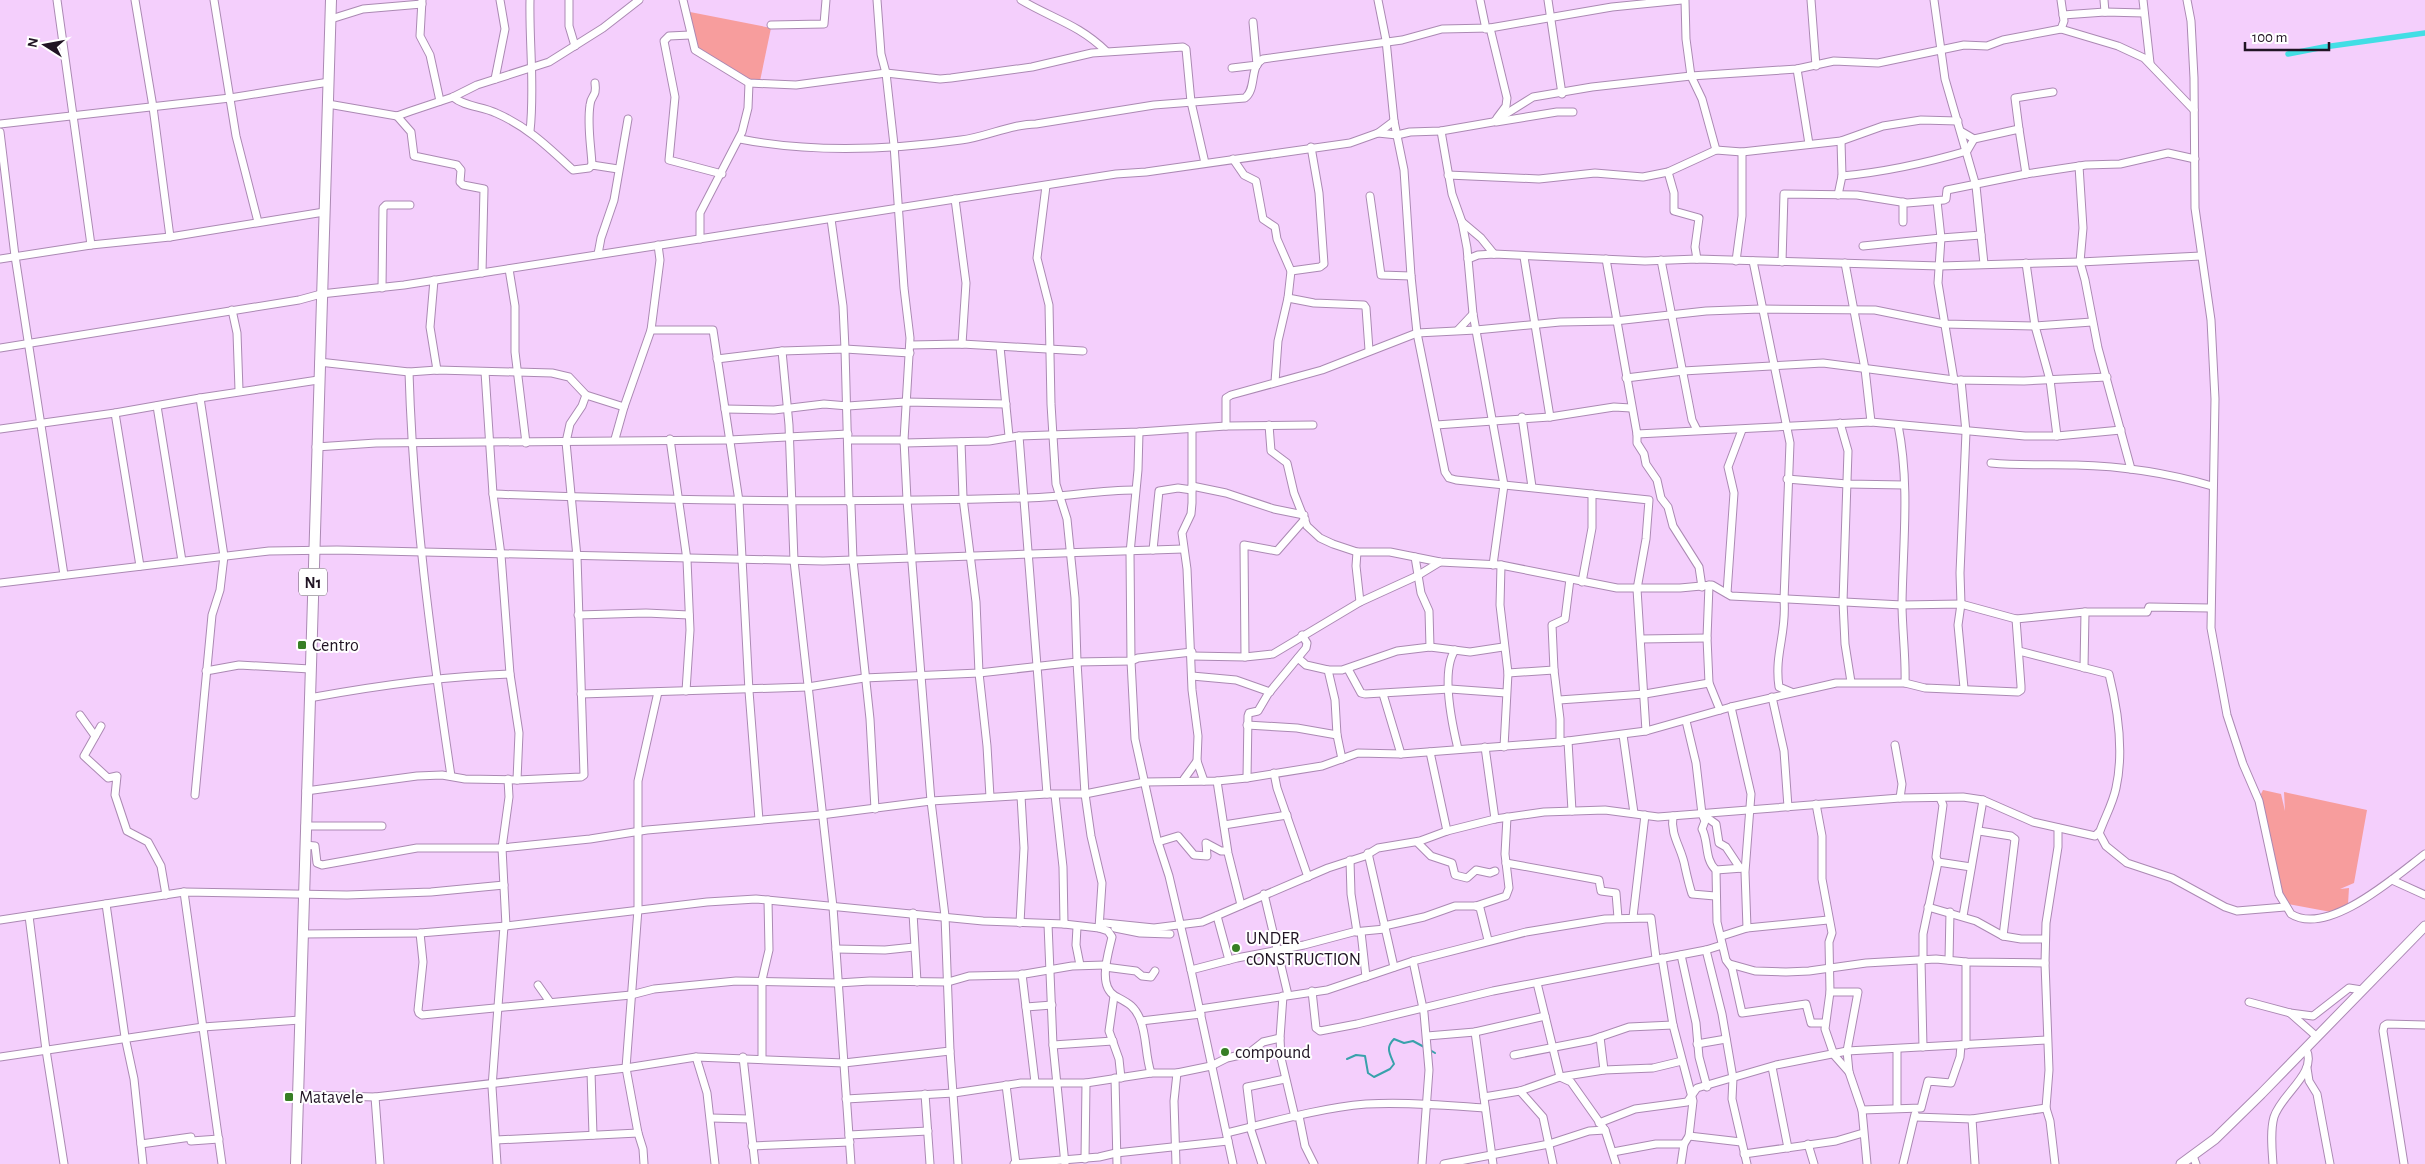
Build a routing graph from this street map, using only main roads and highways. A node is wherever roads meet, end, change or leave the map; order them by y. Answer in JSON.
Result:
{"nodes":[{"id":1,"x":331,"y":0,"type":"edge"},
{"id":2,"x":2425,"y":926,"type":"edge"},
{"id":3,"x":2195,"y":1160,"type":"edge"},
{"id":4,"x":296,"y":1164,"type":"edge"},
{"id":5,"x":2181,"y":1164,"type":"edge"}],
"edges":[{"from":1,"to":4,"type":"highway","number":"N1"},
{"from":2,"to":3,"type":"main road"},
{"from":3,"to":5,"type":"main road"}]}
